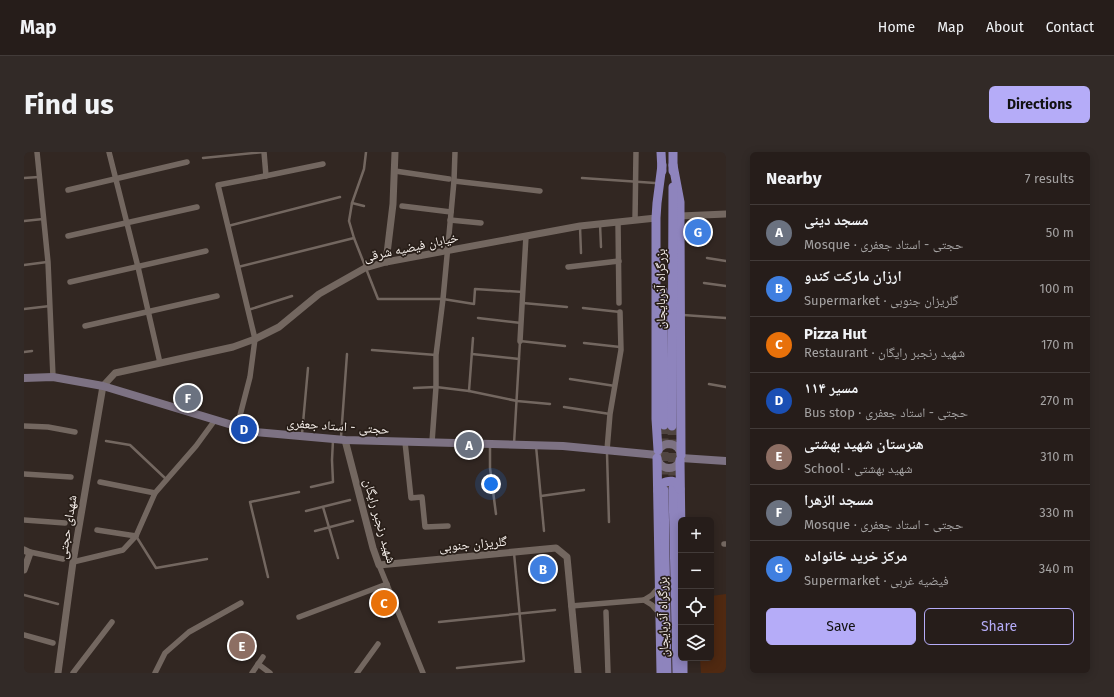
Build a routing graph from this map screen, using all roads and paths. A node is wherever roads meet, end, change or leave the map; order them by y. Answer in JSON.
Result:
{"nodes":[{"id":1,"x":37,"y":152,"type":"edge"},
{"id":2,"x":109,"y":152,"type":"edge"},
{"id":3,"x":264,"y":152,"type":"edge"},
{"id":4,"x":366,"y":152,"type":"edge"},
{"id":5,"x":395,"y":152,"type":"edge"},
{"id":6,"x":455,"y":152,"type":"edge"},
{"id":7,"x":636,"y":152,"type":"edge"},
{"id":8,"x":661,"y":152,"type":"edge"},
{"id":9,"x":673,"y":152,"type":"edge"},
{"id":10,"x":203,"y":158,"type":"dead end"},
{"id":11,"x":187,"y":162,"type":"dead end"},
{"id":12,"x":323,"y":164,"type":"dead end"},
{"id":13,"x":662,"y":165,"type":"junction"},
{"id":14,"x":673,"y":165,"type":"junction"},
{"id":15,"x":395,"y":171,"type":"junction"},
{"id":16,"x":40,"y":176,"type":"junction"},
{"id":17,"x":266,"y":176,"type":"junction"},
{"id":18,"x":24,"y":178,"type":"edge"},
{"id":19,"x":115,"y":178,"type":"junction"},
{"id":20,"x":582,"y":178,"type":"dead end"},
{"id":21,"x":452,"y":180,"type":"junction"},
{"id":22,"x":635,"y":182,"type":"junction"},
{"id":23,"x":655,"y":183,"type":"dead end"},
{"id":24,"x":68,"y":190,"type":"dead end"},
{"id":25,"x":540,"y":191,"type":"dead end"},
{"id":26,"x":340,"y":197,"type":"dead end"},
{"id":27,"x":352,"y":203,"type":"junction"},
{"id":28,"x":364,"y":206,"type":"dead end"},
{"id":29,"x":402,"y":206,"type":"dead end"},
{"id":30,"x":197,"y":207,"type":"dead end"},
{"id":31,"x":451,"y":212,"type":"junction"},
{"id":32,"x":726,"y":214,"type":"edge"},
{"id":33,"x":680,"y":216,"type":"junction"},
{"id":34,"x":656,"y":218,"type":"junction"},
{"id":35,"x":43,"y":219,"type":"junction"},
{"id":36,"x":450,"y":220,"type":"junction"},
{"id":37,"x":635,"y":220,"type":"junction"},
{"id":38,"x":24,"y":221,"type":"edge"},
{"id":39,"x":126,"y":222,"type":"junction"},
{"id":40,"x":618,"y":222,"type":"junction"},
{"id":41,"x":481,"y":223,"type":"dead end"},
{"id":42,"x":600,"y":224,"type":"junction"},
{"id":43,"x":227,"y":226,"type":"junction"},
{"id":44,"x":580,"y":226,"type":"junction"},
{"id":45,"x":68,"y":236,"type":"dead end"},
{"id":46,"x":526,"y":236,"type":"junction"},
{"id":47,"x":354,"y":238,"type":"junction"},
{"id":48,"x":601,"y":247,"type":"dead end"},
{"id":49,"x":206,"y":251,"type":"dead end"},
{"id":50,"x":447,"y":251,"type":"junction"},
{"id":51,"x":581,"y":253,"type":"dead end"},
{"id":52,"x":707,"y":258,"type":"dead end"},
{"id":53,"x":619,"y":261,"type":"junction"},
{"id":54,"x":726,"y":261,"type":"edge"},
{"id":55,"x":48,"y":262,"type":"junction"},
{"id":56,"x":386,"y":262,"type":"junction"},
{"id":57,"x":24,"y":265,"type":"edge"},
{"id":58,"x":138,"y":267,"type":"junction"},
{"id":59,"x":237,"y":267,"type":"junction"},
{"id":60,"x":568,"y":267,"type":"dead end"},
{"id":61,"x":365,"y":268,"type":"junction"},
{"id":62,"x":70,"y":282,"type":"dead end"},
{"id":63,"x":704,"y":283,"type":"dead end"},
{"id":64,"x":726,"y":286,"type":"edge"},
{"id":65,"x":523,"y":292,"type":"junction"},
{"id":66,"x":218,"y":296,"type":"dead end"},
{"id":67,"x":292,"y":296,"type":"dead end"},
{"id":68,"x":443,"y":300,"type":"junction"},
{"id":69,"x":522,"y":303,"type":"junction"},
{"id":70,"x":619,"y":303,"type":"dead end"},
{"id":71,"x":50,"y":306,"type":"junction"},
{"id":72,"x":567,"y":307,"type":"dead end"},
{"id":73,"x":583,"y":308,"type":"dead end"},
{"id":74,"x":24,"y":309,"type":"edge"},
{"id":75,"x":248,"y":310,"type":"junction"},
{"id":76,"x":149,"y":312,"type":"junction"},
{"id":77,"x":620,"y":312,"type":"joint"},
{"id":78,"x":680,"y":314,"type":"junction"},
{"id":79,"x":478,"y":318,"type":"dead end"},
{"id":80,"x":726,"y":318,"type":"edge"},
{"id":81,"x":521,"y":323,"type":"junction"},
{"id":82,"x":85,"y":326,"type":"dead end"},
{"id":83,"x":473,"y":338,"type":"dead end"},
{"id":84,"x":255,"y":339,"type":"junction"},
{"id":85,"x":520,"y":341,"type":"junction"},
{"id":86,"x":584,"y":342,"type":"dead end"},
{"id":87,"x":565,"y":346,"type":"dead end"},
{"id":88,"x":621,"y":347,"type":"junction"},
{"id":89,"x":372,"y":350,"type":"dead end"},
{"id":90,"x":32,"y":351,"type":"dead end"},
{"id":91,"x":24,"y":352,"type":"edge"},
{"id":92,"x":347,"y":354,"type":"dead end"},
{"id":93,"x":472,"y":354,"type":"junction"},
{"id":94,"x":436,"y":355,"type":"junction"},
{"id":95,"x":519,"y":359,"type":"junction"},
{"id":96,"x":160,"y":362,"type":"junction"},
{"id":97,"x":308,"y":368,"type":"dead end"},
{"id":98,"x":53,"y":377,"type":"junction"},
{"id":99,"x":24,"y":378,"type":"edge"},
{"id":100,"x":570,"y":379,"type":"dead end"},
{"id":101,"x":709,"y":384,"type":"dead end"},
{"id":102,"x":103,"y":386,"type":"junction"},
{"id":103,"x":615,"y":386,"type":"junction"},
{"id":104,"x":436,"y":387,"type":"junction"},
{"id":105,"x":726,"y":387,"type":"edge"},
{"id":106,"x":414,"y":388,"type":"dead end"},
{"id":107,"x":469,"y":392,"type":"junction"},
{"id":108,"x":517,"y":401,"type":"junction"},
{"id":109,"x":550,"y":404,"type":"dead end"},
{"id":110,"x":564,"y":407,"type":"dead end"},
{"id":111,"x":610,"y":414,"type":"junction"},
{"id":112,"x":215,"y":420,"type":"junction"},
{"id":113,"x":681,"y":420,"type":"junction"},
{"id":114,"x":664,"y":423,"type":"junction"},
{"id":115,"x":24,"y":426,"type":"edge"},
{"id":116,"x":237,"y":427,"type":"junction"},
{"id":117,"x":75,"y":432,"type":"dead end"},
{"id":118,"x":302,"y":436,"type":"junction"},
{"id":119,"x":340,"y":440,"type":"junction"},
{"id":120,"x":106,"y":441,"type":"dead end"},
{"id":121,"x":405,"y":442,"type":"junction"},
{"id":122,"x":432,"y":442,"type":"junction"},
{"id":123,"x":490,"y":444,"type":"junction"},
{"id":124,"x":514,"y":444,"type":"junction"},
{"id":125,"x":536,"y":445,"type":"junction"},
{"id":126,"x":607,"y":450,"type":"junction"},
{"id":127,"x":658,"y":454,"type":"junction"},
{"id":128,"x":680,"y":458,"type":"junction"},
{"id":129,"x":726,"y":461,"type":"edge"},
{"id":130,"x":24,"y":474,"type":"edge"},
{"id":131,"x":71,"y":477,"type":"dead end"},
{"id":132,"x":167,"y":479,"type":"junction"},
{"id":133,"x":100,"y":482,"type":"dead end"},
{"id":134,"x":311,"y":487,"type":"dead end"},
{"id":135,"x":669,"y":489,"type":"junction"},
{"id":136,"x":584,"y":490,"type":"dead end"},
{"id":137,"x":299,"y":492,"type":"dead end"},
{"id":138,"x":155,"y":493,"type":"junction"},
{"id":139,"x":541,"y":496,"type":"junction"},
{"id":140,"x":350,"y":500,"type":"dead end"},
{"id":141,"x":323,"y":507,"type":"junction"},
{"id":142,"x":306,"y":511,"type":"dead end"},
{"id":143,"x":496,"y":514,"type":"dead end"},
{"id":144,"x":24,"y":520,"type":"edge"},
{"id":145,"x":353,"y":521,"type":"dead end"},
{"id":146,"x":609,"y":522,"type":"dead end"},
{"id":147,"x":65,"y":523,"type":"dead end"},
{"id":148,"x":678,"y":525,"type":"edge"},
{"id":149,"x":448,"y":526,"type":"dead end"},
{"id":150,"x":329,"y":527,"type":"junction"},
{"id":151,"x":96,"y":530,"type":"dead end"},
{"id":152,"x":544,"y":531,"type":"dead end"},
{"id":153,"x":315,"y":532,"type":"dead end"},
{"id":154,"x":136,"y":536,"type":"junction"},
{"id":155,"x":27,"y":551,"type":"edge"},
{"id":156,"x":514,"y":552,"type":"junction"},
{"id":157,"x":338,"y":558,"type":"dead end"},
{"id":158,"x":63,"y":559,"type":"dead end"},
{"id":159,"x":207,"y":559,"type":"dead end"},
{"id":160,"x":73,"y":562,"type":"junction"},
{"id":161,"x":379,"y":565,"type":"junction"},
{"id":162,"x":24,"y":570,"type":"edge"},
{"id":163,"x":268,"y":577,"type":"dead end"},
{"id":164,"x":387,"y":584,"type":"junction"},
{"id":165,"x":659,"y":587,"type":"junction"},
{"id":166,"x":24,"y":595,"type":"edge"},
{"id":167,"x":644,"y":600,"type":"junction"},
{"id":168,"x":241,"y":603,"type":"dead end"},
{"id":169,"x":58,"y":604,"type":"dead end"},
{"id":170,"x":572,"y":606,"type":"junction"},
{"id":171,"x":555,"y":610,"type":"dead end"},
{"id":172,"x":606,"y":612,"type":"dead end"},
{"id":173,"x":659,"y":613,"type":"junction"},
{"id":174,"x":520,"y":614,"type":"junction"},
{"id":175,"x":299,"y":617,"type":"dead end"},
{"id":176,"x":112,"y":622,"type":"dead end"},
{"id":177,"x":439,"y":622,"type":"dead end"},
{"id":178,"x":24,"y":635,"type":"edge"},
{"id":179,"x":53,"y":643,"type":"dead end"},
{"id":180,"x":378,"y":644,"type":"dead end"},
{"id":181,"x":263,"y":657,"type":"dead end"},
{"id":182,"x":683,"y":661,"type":"edge"},
{"id":183,"x":258,"y":664,"type":"junction"},
{"id":184,"x":458,"y":668,"type":"dead end"},
{"id":185,"x":58,"y":673,"type":"edge"},
{"id":186,"x":73,"y":673,"type":"edge"},
{"id":187,"x":155,"y":673,"type":"edge"},
{"id":188,"x":252,"y":673,"type":"edge"},
{"id":189,"x":270,"y":673,"type":"edge"},
{"id":190,"x":357,"y":673,"type":"edge"},
{"id":191,"x":423,"y":673,"type":"edge"},
{"id":192,"x":578,"y":673,"type":"edge"},
{"id":193,"x":608,"y":673,"type":"edge"},
{"id":194,"x":661,"y":673,"type":"edge"},
{"id":195,"x":667,"y":673,"type":"edge"},
{"id":196,"x":677,"y":673,"type":"edge"},
{"id":197,"x":683,"y":673,"type":"edge"}],
"edges":[{"from":1,"to":16,"type":"street"},
{"from":2,"to":19,"type":"street"},
{"from":3,"to":10,"type":"lane"},
{"from":3,"to":17,"type":"street"},
{"from":4,"to":27,"type":"lane"},
{"from":5,"to":15,"type":"street"},
{"from":6,"to":21,"type":"street"},
{"from":7,"to":22,"type":"street"},
{"from":8,"to":13,"type":"highway","name":"بزرگراه آذربایجان"},
{"from":9,"to":14,"type":"highway","name":"بزرگراه آذربایجان"},
{"from":11,"to":19,"type":"street"},
{"from":12,"to":17,"type":"street"},
{"from":13,"to":34,"type":"highway"},
{"from":13,"to":114,"type":"highway","name":"بزرگراه آذربایجان"},
{"from":14,"to":33,"type":"highway"},
{"from":14,"to":114,"type":"highway","name":"بزرگراه آذربایجان"},
{"from":15,"to":21,"type":"street"},
{"from":15,"to":56,"type":"street"},
{"from":16,"to":18,"type":"lane"},
{"from":16,"to":35,"type":"street"},
{"from":17,"to":43,"type":"street"},
{"from":19,"to":24,"type":"street"},
{"from":19,"to":39,"type":"street"},
{"from":20,"to":22,"type":"lane"},
{"from":21,"to":25,"type":"street"},
{"from":21,"to":31,"type":"street"},
{"from":22,"to":23,"type":"lane"},
{"from":22,"to":37,"type":"street"},
{"from":26,"to":43,"type":"lane"},
{"from":27,"to":28,"type":"lane"},
{"from":27,"to":47,"type":"lane"},
{"from":29,"to":31,"type":"street"},
{"from":30,"to":39,"type":"street"},
{"from":31,"to":36,"type":"street"},
{"from":32,"to":33,"type":"street"},
{"from":33,"to":78,"type":"highway"},
{"from":34,"to":37,"type":"street","name":"خیابان فیضیه شرقی"},
{"from":34,"to":114,"type":"highway"},
{"from":35,"to":38,"type":"lane"},
{"from":35,"to":55,"type":"street"},
{"from":36,"to":41,"type":"street"},
{"from":36,"to":50,"type":"street"},
{"from":37,"to":40,"type":"street","name":"خیابان فیضیه شرقی"},
{"from":39,"to":45,"type":"street"},
{"from":39,"to":58,"type":"street"},
{"from":40,"to":42,"type":"street","name":"خیابان فیضیه شرقی"},
{"from":40,"to":53,"type":"street"},
{"from":42,"to":44,"type":"street","name":"خیابان فیضیه شرقی"},
{"from":42,"to":48,"type":"lane"},
{"from":43,"to":59,"type":"street"},
{"from":44,"to":46,"type":"street","name":"خیابان فیضیه شرقی"},
{"from":44,"to":51,"type":"lane"},
{"from":46,"to":50,"type":"street","name":"خیابان فیضیه شرقی"},
{"from":46,"to":65,"type":"street"},
{"from":47,"to":59,"type":"lane"},
{"from":47,"to":61,"type":"lane"},
{"from":49,"to":58,"type":"street"},
{"from":50,"to":56,"type":"street","name":"خیابان فیضیه شرقی"},
{"from":50,"to":68,"type":"street"},
{"from":52,"to":54,"type":"lane"},
{"from":53,"to":60,"type":"street"},
{"from":53,"to":70,"type":"street"},
{"from":55,"to":57,"type":"lane"},
{"from":55,"to":71,"type":"street"},
{"from":56,"to":61,"type":"street","name":"خیابان فیضیه شرقی"},
{"from":58,"to":62,"type":"street"},
{"from":58,"to":76,"type":"street"},
{"from":59,"to":75,"type":"street"},
{"from":61,"to":68,"type":"lane"},
{"from":61,"to":84,"type":"street","name":"خیابان فیضیه شرقی"},
{"from":63,"to":64,"type":"lane"},
{"from":65,"to":68,"type":"lane"},
{"from":65,"to":69,"type":"street"},
{"from":66,"to":76,"type":"street"},
{"from":67,"to":75,"type":"lane"},
{"from":68,"to":94,"type":"street"},
{"from":69,"to":72,"type":"lane"},
{"from":69,"to":81,"type":"street"},
{"from":71,"to":74,"type":"lane"},
{"from":71,"to":98,"type":"street"},
{"from":73,"to":77,"type":"lane"},
{"from":75,"to":84,"type":"street"},
{"from":76,"to":82,"type":"street"},
{"from":76,"to":96,"type":"street"},
{"from":77,"to":88,"type":"street"},
{"from":78,"to":80,"type":"lane"},
{"from":78,"to":113,"type":"highway"},
{"from":79,"to":81,"type":"lane"},
{"from":81,"to":85,"type":"street"},
{"from":83,"to":93,"type":"lane"},
{"from":84,"to":96,"type":"street","name":"خیابان فیضیه شرقی"},
{"from":84,"to":116,"type":"street"},
{"from":85,"to":87,"type":"lane"},
{"from":85,"to":95,"type":"lane"},
{"from":86,"to":88,"type":"lane"},
{"from":88,"to":103,"type":"street"},
{"from":89,"to":94,"type":"lane"},
{"from":90,"to":91,"type":"lane"},
{"from":92,"to":119,"type":"lane"},
{"from":93,"to":95,"type":"lane"},
{"from":93,"to":107,"type":"lane"},
{"from":94,"to":104,"type":"street"},
{"from":95,"to":108,"type":"lane"},
{"from":96,"to":102,"type":"street","name":"خیابان فیضیه شرقی"},
{"from":97,"to":118,"type":"lane"},
{"from":98,"to":99,"type":"main road","name":"حجتی - استاد جعفری"},
{"from":98,"to":102,"type":"main road","name":"حجتی - استاد جعفری"},
{"from":100,"to":103,"type":"lane"},
{"from":101,"to":105,"type":"lane"},
{"from":102,"to":112,"type":"main road","name":"حجتی - استاد جعفری"},
{"from":102,"to":160,"type":"street","name":"شهدای حجتی"},
{"from":103,"to":111,"type":"street"},
{"from":104,"to":106,"type":"lane"},
{"from":104,"to":107,"type":"lane"},
{"from":104,"to":122,"type":"street"},
{"from":107,"to":108,"type":"lane"},
{"from":108,"to":109,"type":"lane"},
{"from":108,"to":124,"type":"lane"},
{"from":110,"to":111,"type":"lane"},
{"from":111,"to":126,"type":"street"},
{"from":112,"to":116,"type":"main road","name":"حجتی - استاد جعفری"},
{"from":112,"to":132,"type":"street"},
{"from":113,"to":114,"type":"highway"},
{"from":113,"to":128,"type":"highway"},
{"from":114,"to":127,"type":"highway"},
{"from":115,"to":117,"type":"street"},
{"from":116,"to":118,"type":"main road","name":"حجتی - استاد جعفری"},
{"from":118,"to":119,"type":"main road","name":"حجتی - استاد جعفری"},
{"from":119,"to":121,"type":"main road","name":"حجتی - استاد جعفری"},
{"from":119,"to":134,"type":"lane"},
{"from":119,"to":161,"type":"street","name":"شهید رنجبر رایگان"},
{"from":120,"to":132,"type":"lane"},
{"from":121,"to":122,"type":"main road","name":"حجتی - استاد جعفری"},
{"from":121,"to":149,"type":"street"},
{"from":122,"to":123,"type":"main road","name":"حجتی - استاد جعفری"},
{"from":123,"to":124,"type":"main road","name":"حجتی - استاد جعفری"},
{"from":123,"to":143,"type":"lane"},
{"from":124,"to":125,"type":"main road","name":"حجتی - استاد جعفری"},
{"from":125,"to":126,"type":"main road","name":"حجتی - استاد جعفری"},
{"from":125,"to":139,"type":"lane"},
{"from":126,"to":127,"type":"main road","name":"حجتی - استاد جعفری"},
{"from":126,"to":146,"type":"lane"},
{"from":127,"to":128,"type":"main road"},
{"from":127,"to":128,"type":"main road"},
{"from":127,"to":135,"type":"highway"},
{"from":128,"to":129,"type":"main road"},
{"from":128,"to":135,"type":"highway"},
{"from":130,"to":131,"type":"street"},
{"from":132,"to":138,"type":"street"},
{"from":133,"to":138,"type":"street"},
{"from":135,"to":148,"type":"highway"},
{"from":135,"to":165,"type":"highway"},
{"from":135,"to":195,"type":"highway","name":"بزرگراه آذربایجان"},
{"from":135,"to":196,"type":"highway","name":"بزرگراه آذربایجان"},
{"from":136,"to":139,"type":"lane"},
{"from":137,"to":163,"type":"lane"},
{"from":138,"to":154,"type":"street"},
{"from":139,"to":152,"type":"lane"},
{"from":140,"to":141,"type":"lane"},
{"from":141,"to":142,"type":"lane"},
{"from":141,"to":150,"type":"lane"},
{"from":144,"to":147,"type":"street"},
{"from":145,"to":150,"type":"lane"},
{"from":150,"to":153,"type":"lane"},
{"from":150,"to":157,"type":"lane"},
{"from":151,"to":154,"type":"street"},
{"from":154,"to":159,"type":"lane"},
{"from":154,"to":160,"type":"street"},
{"from":155,"to":158,"type":"street"},
{"from":155,"to":162,"type":"street"},
{"from":156,"to":161,"type":"street","name":"گلریزان جنوبی"},
{"from":156,"to":170,"type":"street","name":"گلریزان جنوبی"},
{"from":156,"to":174,"type":"lane"},
{"from":160,"to":185,"type":"street","name":"شهدای حجتی"},
{"from":161,"to":164,"type":"street","name":"شهید رنجبر رایگان"},
{"from":164,"to":175,"type":"street"},
{"from":164,"to":191,"type":"street","name":"شهید رنجبر رایگان"},
{"from":165,"to":167,"type":"street"},
{"from":165,"to":173,"type":"highway"},
{"from":166,"to":169,"type":"lane"},
{"from":167,"to":170,"type":"street"},
{"from":167,"to":173,"type":"street"},
{"from":168,"to":187,"type":"street"},
{"from":170,"to":192,"type":"street"},
{"from":171,"to":174,"type":"lane"},
{"from":172,"to":193,"type":"street"},
{"from":173,"to":194,"type":"highway"},
{"from":174,"to":177,"type":"lane"},
{"from":174,"to":184,"type":"lane"},
{"from":176,"to":186,"type":"street"},
{"from":178,"to":179,"type":"street"},
{"from":180,"to":190,"type":"street"},
{"from":181,"to":183,"type":"street"},
{"from":182,"to":197,"type":"highway"},
{"from":183,"to":188,"type":"street"},
{"from":183,"to":189,"type":"street"}]}
